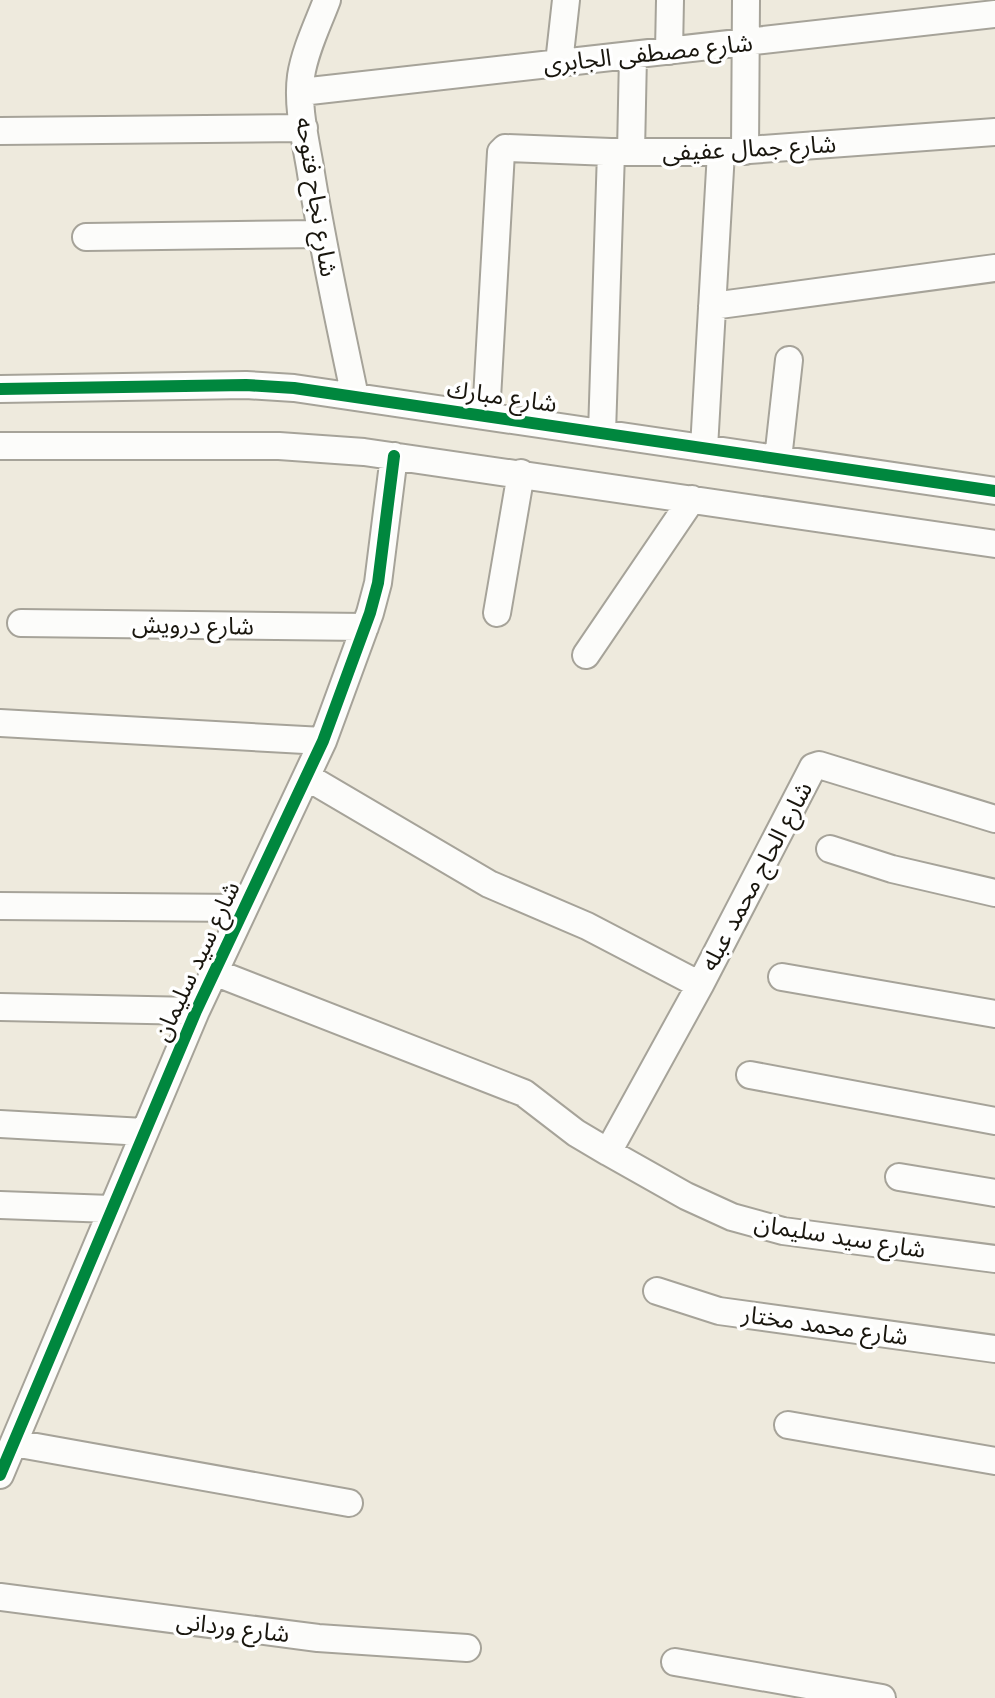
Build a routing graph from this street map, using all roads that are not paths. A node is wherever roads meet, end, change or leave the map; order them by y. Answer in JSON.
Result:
{"nodes":[{"id":1,"x":327,"y":0,"type":"edge"},
{"id":2,"x":566,"y":0,"type":"edge"},
{"id":3,"x":670,"y":0,"type":"edge"},
{"id":4,"x":746,"y":0,"type":"edge"},
{"id":5,"x":995,"y":14,"type":"edge"},
{"id":6,"x":745,"y":42,"type":"junction"},
{"id":7,"x":669,"y":51,"type":"junction"},
{"id":8,"x":633,"y":55,"type":"junction"},
{"id":9,"x":559,"y":63,"type":"junction"},
{"id":10,"x":301,"y":92,"type":"junction"},
{"id":11,"x":304,"y":128,"type":"junction"},
{"id":12,"x":0,"y":131,"type":"edge"},
{"id":13,"x":995,"y":132,"type":"edge"},
{"id":14,"x":621,"y":152,"type":"junction"},
{"id":15,"x":733,"y":152,"type":"junction"},
{"id":16,"x":320,"y":234,"type":"junction"},
{"id":17,"x":86,"y":237,"type":"dead end"},
{"id":18,"x":995,"y":268,"type":"edge"},
{"id":19,"x":712,"y":306,"type":"junction"},
{"id":20,"x":789,"y":360,"type":"dead end"},
{"id":21,"x":0,"y":389,"type":"edge"},
{"id":22,"x":355,"y":397,"type":"junction"},
{"id":23,"x":486,"y":416,"type":"junction"},
{"id":24,"x":602,"y":433,"type":"junction"},
{"id":25,"x":0,"y":446,"type":"edge"},
{"id":26,"x":704,"y":448,"type":"junction"},
{"id":27,"x":394,"y":456,"type":"junction"},
{"id":28,"x":778,"y":459,"type":"junction"},
{"id":29,"x":521,"y":473,"type":"junction"},
{"id":30,"x":995,"y":491,"type":"edge"},
{"id":31,"x":692,"y":499,"type":"junction"},
{"id":32,"x":995,"y":544,"type":"edge"},
{"id":33,"x":497,"y":613,"type":"dead end"},
{"id":34,"x":21,"y":623,"type":"dead end"},
{"id":35,"x":365,"y":627,"type":"junction"},
{"id":36,"x":586,"y":655,"type":"dead end"},
{"id":37,"x":0,"y":723,"type":"edge"},
{"id":38,"x":323,"y":741,"type":"junction"},
{"id":39,"x":307,"y":777,"type":"junction"},
{"id":40,"x":995,"y":819,"type":"edge"},
{"id":41,"x":830,"y":849,"type":"dead end"},
{"id":42,"x":995,"y":893,"type":"edge"},
{"id":43,"x":0,"y":906,"type":"edge"},
{"id":44,"x":244,"y":908,"type":"junction"},
{"id":45,"x":214,"y":972,"type":"junction"},
{"id":46,"x":782,"y":977,"type":"dead end"},
{"id":47,"x":700,"y":985,"type":"junction"},
{"id":48,"x":0,"y":1007,"type":"edge"},
{"id":49,"x":196,"y":1011,"type":"junction"},
{"id":50,"x":995,"y":1014,"type":"edge"},
{"id":51,"x":750,"y":1075,"type":"dead end"},
{"id":52,"x":995,"y":1121,"type":"edge"},
{"id":53,"x":0,"y":1124,"type":"edge"},
{"id":54,"x":144,"y":1132,"type":"junction"},
{"id":55,"x":608,"y":1152,"type":"junction"},
{"id":56,"x":899,"y":1177,"type":"dead end"},
{"id":57,"x":995,"y":1193,"type":"edge"},
{"id":58,"x":0,"y":1205,"type":"edge"},
{"id":59,"x":111,"y":1209,"type":"junction"},
{"id":60,"x":995,"y":1259,"type":"edge"},
{"id":61,"x":657,"y":1291,"type":"dead end"},
{"id":62,"x":995,"y":1349,"type":"edge"},
{"id":63,"x":788,"y":1425,"type":"dead end"},
{"id":64,"x":14,"y":1443,"type":"junction"},
{"id":65,"x":995,"y":1461,"type":"edge"},
{"id":66,"x":0,"y":1475,"type":"edge"},
{"id":67,"x":349,"y":1503,"type":"dead end"},
{"id":68,"x":0,"y":1597,"type":"edge"},
{"id":69,"x":467,"y":1648,"type":"dead end"},
{"id":70,"x":675,"y":1662,"type":"dead end"},
{"id":71,"x":788,"y":1690,"type":"edge"},
{"id":72,"x":882,"y":1698,"type":"edge"}],
"edges":[{"from":1,"to":10,"type":"street","name":"شارع نجاح فتوحه"},
{"from":2,"to":9,"type":"street"},
{"from":3,"to":7,"type":"street"},
{"from":4,"to":6,"type":"street"},
{"from":5,"to":6,"type":"street","name":"شارع مصطفى الجابرى"},
{"from":6,"to":7,"type":"street","name":"شارع مصطفى الجابرى"},
{"from":6,"to":15,"type":"street"},
{"from":7,"to":8,"type":"street","name":"شارع مصطفى الجابرى"},
{"from":8,"to":9,"type":"street","name":"شارع مصطفى الجابرى"},
{"from":8,"to":14,"type":"street"},
{"from":9,"to":10,"type":"street","name":"شارع مصطفى الجابرى"},
{"from":10,"to":11,"type":"street","name":"شارع نجاح فتوحه"},
{"from":11,"to":12,"type":"street"},
{"from":11,"to":16,"type":"street","name":"شارع نجاح فتوحه"},
{"from":13,"to":15,"type":"street","name":"شارع جمال عفيفى"},
{"from":14,"to":15,"type":"street","name":"شارع جمال عفيفى"},
{"from":14,"to":23,"type":"street","name":"شارع جمال عفيفى"},
{"from":14,"to":24,"type":"street"},
{"from":15,"to":19,"type":"street"},
{"from":16,"to":17,"type":"street"},
{"from":16,"to":22,"type":"street","name":"شارع نجاح فتوحه"},
{"from":18,"to":19,"type":"street"},
{"from":19,"to":26,"type":"street"},
{"from":20,"to":28,"type":"street"},
{"from":21,"to":22,"type":"street","name":"شارع مبارك"},
{"from":22,"to":23,"type":"street","name":"شارع مبارك"},
{"from":23,"to":24,"type":"street","name":"شارع مبارك"},
{"from":24,"to":26,"type":"street","name":"شارع مبارك"},
{"from":25,"to":27,"type":"street"},
{"from":26,"to":28,"type":"street","name":"شارع مبارك"},
{"from":27,"to":29,"type":"street"},
{"from":27,"to":35,"type":"street","name":"شارع سيد سليمان"},
{"from":28,"to":30,"type":"street","name":"شارع مبارك"},
{"from":29,"to":31,"type":"street"},
{"from":29,"to":33,"type":"street"},
{"from":31,"to":32,"type":"street"},
{"from":31,"to":36,"type":"street"},
{"from":34,"to":35,"type":"street","name":"شارع درويش"},
{"from":35,"to":38,"type":"street","name":"شارع سيد سليمان"},
{"from":37,"to":38,"type":"street"},
{"from":38,"to":39,"type":"street","name":"شارع سيد سليمان"},
{"from":39,"to":44,"type":"street","name":"شارع سيد سليمان"},
{"from":39,"to":47,"type":"street"},
{"from":40,"to":47,"type":"street","name":"شارع الحاج محمد عبله"},
{"from":41,"to":42,"type":"street"},
{"from":43,"to":44,"type":"street"},
{"from":44,"to":45,"type":"street","name":"شارع سيد سليمان"},
{"from":45,"to":49,"type":"street","name":"شارع سيد سليمان"},
{"from":45,"to":55,"type":"street","name":"شارع سيد سليمان"},
{"from":46,"to":50,"type":"street"},
{"from":47,"to":55,"type":"street","name":"شارع الحاج محمد عبله"},
{"from":48,"to":49,"type":"street"},
{"from":49,"to":54,"type":"street","name":"شارع سيد سليمان"},
{"from":51,"to":52,"type":"street"},
{"from":53,"to":54,"type":"street"},
{"from":54,"to":59,"type":"street","name":"شارع سيد سليمان"},
{"from":55,"to":60,"type":"street","name":"شارع سيد سليمان"},
{"from":56,"to":57,"type":"street"},
{"from":58,"to":59,"type":"street"},
{"from":59,"to":64,"type":"street","name":"شارع سيد سليمان"},
{"from":61,"to":62,"type":"street","name":"شارع محمد مختار"},
{"from":63,"to":65,"type":"street"},
{"from":64,"to":66,"type":"street","name":"شارع سيد سليمان"},
{"from":64,"to":67,"type":"street"},
{"from":68,"to":69,"type":"street","name":"شارع وردانى"},
{"from":70,"to":71,"type":"street"},
{"from":71,"to":72,"type":"street"}]}
